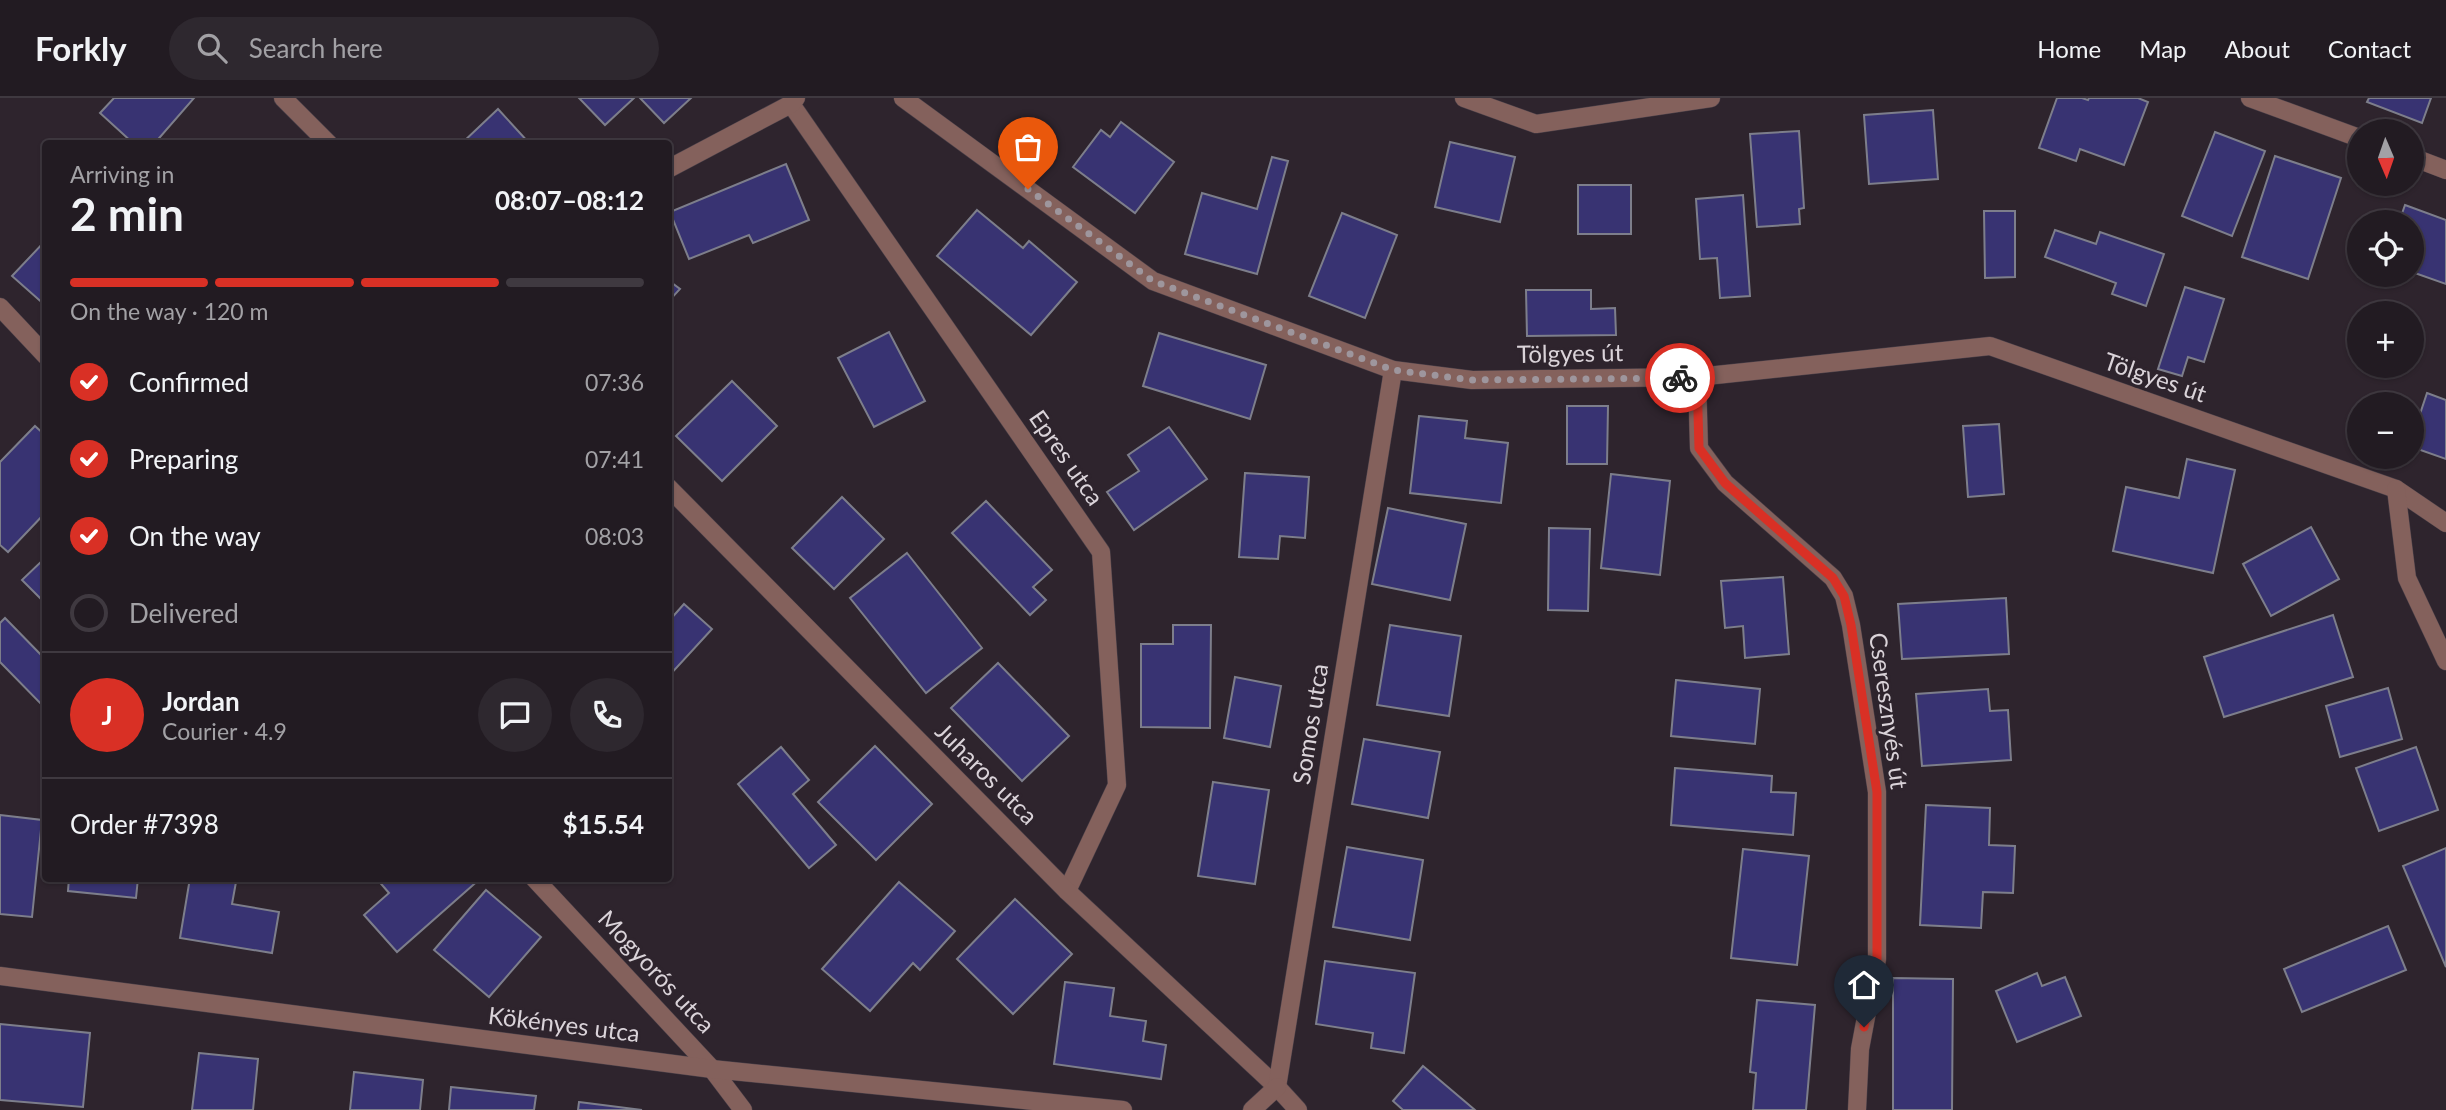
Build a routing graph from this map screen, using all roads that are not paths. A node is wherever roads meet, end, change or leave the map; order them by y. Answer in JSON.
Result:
{"nodes":[{"id":1,"x":283,"y":98,"type":"edge"},
{"id":2,"x":902,"y":98,"type":"edge"},
{"id":3,"x":1464,"y":98,"type":"edge"},
{"id":4,"x":1711,"y":98,"type":"edge"},
{"id":5,"x":2250,"y":98,"type":"edge"},
{"id":6,"x":794,"y":101,"type":"edge"},
{"id":7,"x":2347,"y":134,"type":"edge"},
{"id":8,"x":325,"y":140,"type":"edge"},
{"id":9,"x":2424,"y":162,"type":"edge"},
{"id":10,"x":672,"y":167,"type":"edge"},
{"id":11,"x":2446,"y":170,"type":"edge"},
{"id":12,"x":0,"y":307,"type":"edge"},
{"id":13,"x":42,"y":352,"type":"edge"},
{"id":14,"x":1393,"y":370,"type":"junction"},
{"id":15,"x":1697,"y":377,"type":"junction"},
{"id":16,"x":2396,"y":489,"type":"junction"},
{"id":17,"x":672,"y":491,"type":"edge"},
{"id":18,"x":2446,"y":523,"type":"edge"},
{"id":19,"x":2446,"y":662,"type":"edge"},
{"id":20,"x":538,"y":882,"type":"edge"},
{"id":21,"x":1067,"y":891,"type":"junction"},
{"id":22,"x":0,"y":976,"type":"edge"},
{"id":23,"x":712,"y":1069,"type":"junction"},
{"id":24,"x":1278,"y":1087,"type":"junction"},
{"id":25,"x":743,"y":1110,"type":"edge"},
{"id":26,"x":1123,"y":1110,"type":"edge"},
{"id":27,"x":1252,"y":1110,"type":"edge"},
{"id":28,"x":1298,"y":1110,"type":"edge"},
{"id":29,"x":1857,"y":1110,"type":"edge"}],
"edges":[{"from":1,"to":8,"type":"street"},
{"from":2,"to":14,"type":"street","name":"Tölgyes út"},
{"from":3,"to":4,"type":"street"},
{"from":5,"to":7,"type":"street"},
{"from":6,"to":10,"type":"street"},
{"from":6,"to":21,"type":"street","name":"Epres utca"},
{"from":9,"to":11,"type":"street"},
{"from":12,"to":13,"type":"street"},
{"from":14,"to":15,"type":"street","name":"Tölgyes út"},
{"from":14,"to":24,"type":"street","name":"Somos utca"},
{"from":15,"to":16,"type":"street","name":"Tölgyes út"},
{"from":15,"to":29,"type":"street","name":"Cseresznyés út"},
{"from":16,"to":18,"type":"street","name":"Tölgyes út"},
{"from":16,"to":19,"type":"street"},
{"from":17,"to":21,"type":"street","name":"Juharos utca"},
{"from":20,"to":23,"type":"street","name":"Mogyorós utca"},
{"from":21,"to":24,"type":"street","name":"Juharos utca"},
{"from":22,"to":23,"type":"street","name":"Kökényes utca"},
{"from":23,"to":25,"type":"street","name":"Mogyorós utca"},
{"from":23,"to":26,"type":"street","name":"Kökényes utca"},
{"from":24,"to":27,"type":"street"},
{"from":24,"to":28,"type":"street","name":"Juharos utca"}]}
